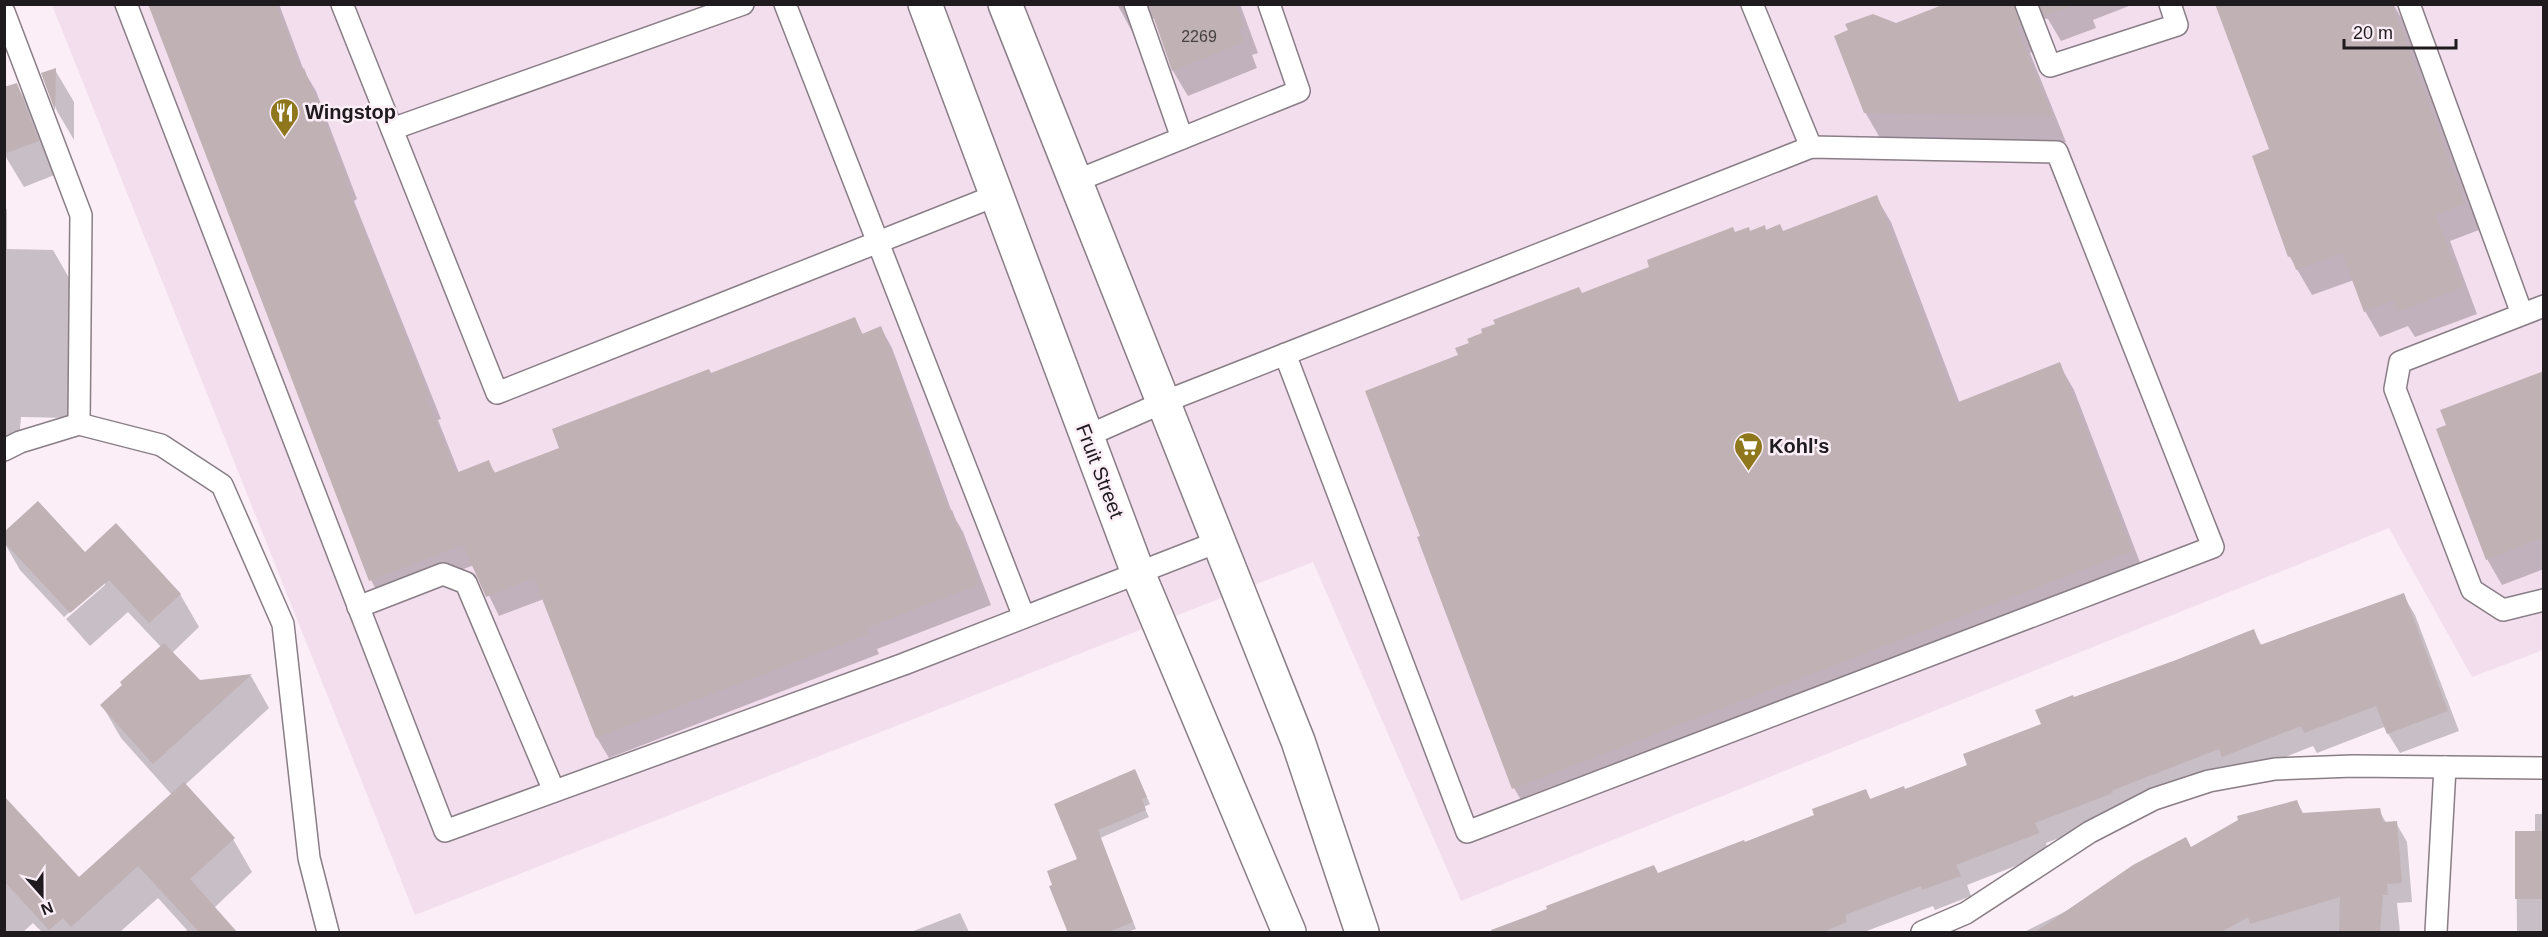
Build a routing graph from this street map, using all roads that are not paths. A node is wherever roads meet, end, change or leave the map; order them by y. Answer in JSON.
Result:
{"nodes":[{"id":1,"x":126,"y":4,"type":"edge"},
{"id":2,"x":342,"y":4,"type":"edge"},
{"id":3,"x":743,"y":4,"type":"edge"},
{"id":4,"x":785,"y":4,"type":"edge"},
{"id":5,"x":925,"y":4,"type":"edge"},
{"id":6,"x":1005,"y":4,"type":"edge"},
{"id":7,"x":1136,"y":4,"type":"edge"},
{"id":8,"x":1269,"y":4,"type":"edge"},
{"id":9,"x":1752,"y":4,"type":"edge"},
{"id":10,"x":2026,"y":4,"type":"edge"},
{"id":11,"x":2170,"y":4,"type":"edge"},
{"id":12,"x":2409,"y":4,"type":"edge"},
{"id":13,"x":4,"y":12,"type":"edge"},
{"id":14,"x":392,"y":129,"type":"junction"},
{"id":15,"x":1182,"y":138,"type":"junction"},
{"id":16,"x":1811,"y":147,"type":"junction"},
{"id":17,"x":1076,"y":181,"type":"junction"},
{"id":18,"x":997,"y":195,"type":"junction"},
{"id":19,"x":878,"y":242,"type":"junction"},
{"id":20,"x":2544,"y":306,"type":"edge"},
{"id":21,"x":2522,"y":314,"type":"junction"},
{"id":22,"x":1285,"y":354,"type":"junction"},
{"id":23,"x":1164,"y":402,"type":"junction"},
{"id":24,"x":79,"y":424,"type":"junction"},
{"id":25,"x":1087,"y":436,"type":"junction"},
{"id":26,"x":4,"y":450,"type":"edge"},
{"id":27,"x":1220,"y":541,"type":"junction"},
{"id":28,"x":1138,"y":573,"type":"junction"},
{"id":29,"x":2544,"y":600,"type":"edge"},
{"id":30,"x":358,"y":607,"type":"junction"},
{"id":31,"x":1024,"y":617,"type":"junction"},
{"id":32,"x":2445,"y":767,"type":"junction"},
{"id":33,"x":2544,"y":768,"type":"edge"},
{"id":34,"x":554,"y":791,"type":"junction"},
{"id":35,"x":328,"y":933,"type":"edge"},
{"id":36,"x":1289,"y":933,"type":"edge"},
{"id":37,"x":1362,"y":933,"type":"edge"},
{"id":38,"x":1922,"y":933,"type":"edge"},
{"id":39,"x":2436,"y":933,"type":"edge"}],
"edges":[{"from":1,"to":30,"type":"lane"},
{"from":2,"to":14,"type":"lane"},
{"from":3,"to":14,"type":"lane"},
{"from":4,"to":19,"type":"lane"},
{"from":5,"to":18,"type":"main road","name":"Fruit Street"},
{"from":6,"to":17,"type":"main road"},
{"from":7,"to":15,"type":"lane"},
{"from":8,"to":15,"type":"lane"},
{"from":9,"to":16,"type":"lane"},
{"from":10,"to":11,"type":"lane"},
{"from":12,"to":21,"type":"lane"},
{"from":13,"to":24,"type":"lane"},
{"from":14,"to":19,"type":"lane"},
{"from":15,"to":17,"type":"lane"},
{"from":16,"to":22,"type":"lane"},
{"from":16,"to":22,"type":"lane"},
{"from":17,"to":23,"type":"main road"},
{"from":18,"to":19,"type":"lane"},
{"from":18,"to":25,"type":"main road","name":"Fruit Street"},
{"from":19,"to":31,"type":"lane"},
{"from":20,"to":21,"type":"lane"},
{"from":21,"to":29,"type":"lane"},
{"from":22,"to":23,"type":"lane"},
{"from":23,"to":25,"type":"lane"},
{"from":23,"to":27,"type":"main road"},
{"from":24,"to":26,"type":"lane"},
{"from":24,"to":35,"type":"lane"},
{"from":25,"to":28,"type":"main road","name":"Fruit Street"},
{"from":27,"to":28,"type":"lane"},
{"from":27,"to":37,"type":"main road"},
{"from":28,"to":31,"type":"lane"},
{"from":28,"to":36,"type":"main road","name":"Fruit Street"},
{"from":30,"to":34,"type":"lane"},
{"from":30,"to":34,"type":"lane"},
{"from":31,"to":34,"type":"lane"},
{"from":32,"to":33,"type":"lane"},
{"from":32,"to":38,"type":"lane"},
{"from":32,"to":39,"type":"lane"}]}
